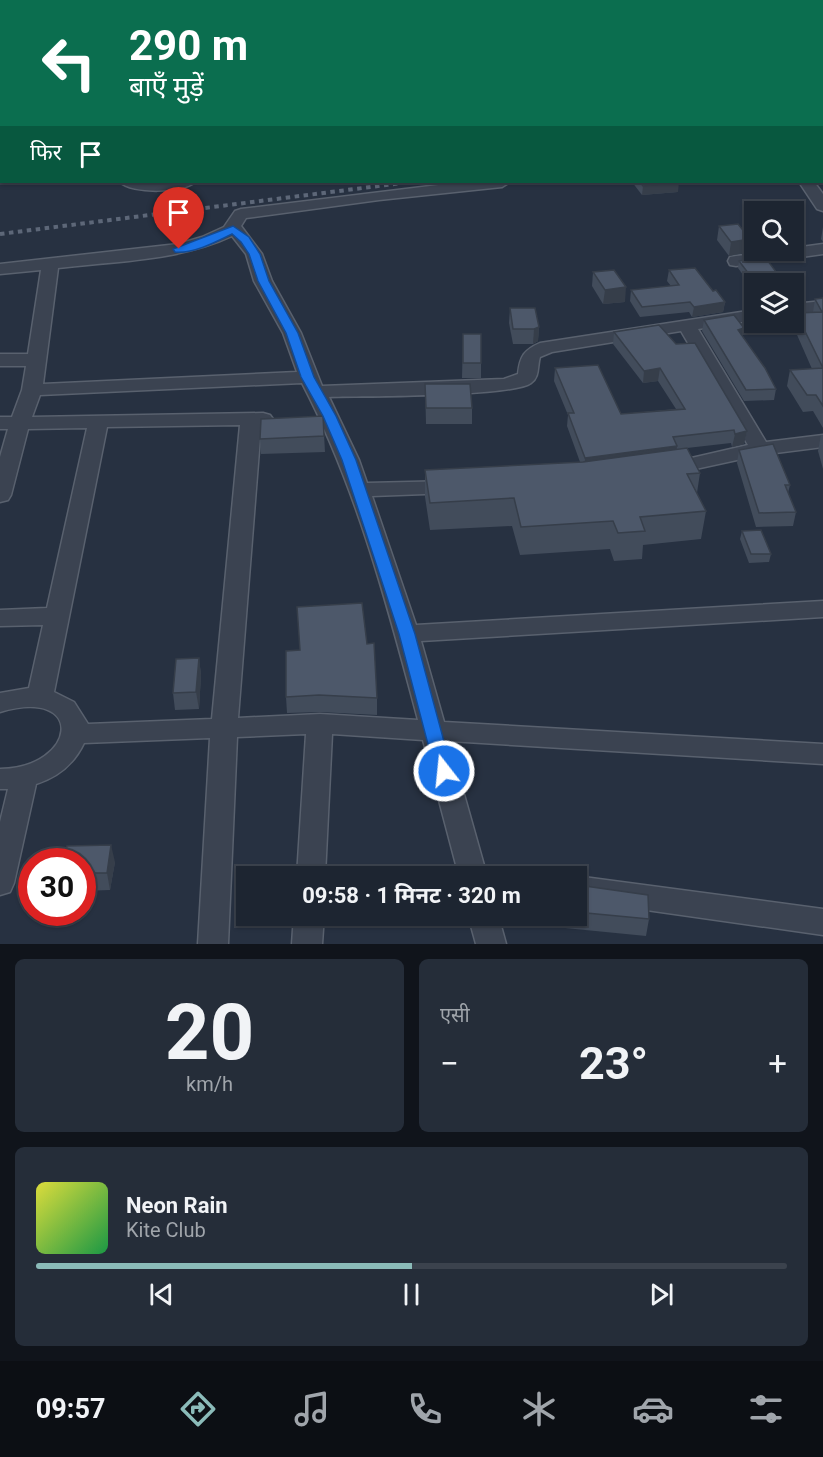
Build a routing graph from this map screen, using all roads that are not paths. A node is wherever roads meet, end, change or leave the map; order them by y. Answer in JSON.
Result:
{"nodes":[{"id":1,"x":130,"y":183,"type":"edge"},
{"id":2,"x":177,"y":183,"type":"edge"},
{"id":3,"x":493,"y":183,"type":"edge"},
{"id":4,"x":808,"y":183,"type":"edge"},
{"id":5,"x":823,"y":206,"type":"edge"},
{"id":6,"x":233,"y":230,"type":"junction"},
{"id":7,"x":823,"y":249,"type":"edge"},
{"id":8,"x":736,"y":261,"type":"dead end"},
{"id":9,"x":50,"y":263,"type":"junction"},
{"id":10,"x":0,"y":269,"type":"edge"},
{"id":11,"x":823,"y":306,"type":"edge"},
{"id":12,"x":804,"y":308,"type":"edge"},
{"id":13,"x":744,"y":316,"type":"edge"},
{"id":14,"x":686,"y":324,"type":"junction"},
{"id":15,"x":0,"y":360,"type":"edge"},
{"id":16,"x":35,"y":360,"type":"junction"},
{"id":17,"x":312,"y":385,"type":"junction"},
{"id":18,"x":32,"y":390,"type":"junction"},
{"id":19,"x":329,"y":416,"type":"junction"},
{"id":20,"x":307,"y":417,"type":"edge"},
{"id":21,"x":285,"y":418,"type":"edge"},
{"id":22,"x":251,"y":420,"type":"junction"},
{"id":23,"x":98,"y":421,"type":"junction"},
{"id":24,"x":10,"y":423,"type":"edge"},
{"id":25,"x":823,"y":441,"type":"edge"},
{"id":26,"x":760,"y":449,"type":"junction"},
{"id":27,"x":644,"y":473,"type":"edge"},
{"id":28,"x":468,"y":487,"type":"edge"},
{"id":29,"x":360,"y":490,"type":"junction"},
{"id":30,"x":0,"y":495,"type":"edge"},
{"id":31,"x":823,"y":609,"type":"edge"},
{"id":32,"x":56,"y":616,"type":"junction"},
{"id":33,"x":0,"y":618,"type":"edge"},
{"id":34,"x":407,"y":634,"type":"junction"},
{"id":35,"x":40,"y":697,"type":"junction"},
{"id":36,"x":0,"y":703,"type":"edge"},
{"id":37,"x":320,"y":724,"type":"junction"},
{"id":38,"x":224,"y":726,"type":"junction"},
{"id":39,"x":432,"y":730,"type":"junction"},
{"id":40,"x":76,"y":734,"type":"junction"},
{"id":41,"x":823,"y":754,"type":"edge"},
{"id":42,"x":12,"y":779,"type":"edge"},
{"id":43,"x":312,"y":866,"type":"edge"},
{"id":44,"x":476,"y":866,"type":"edge"},
{"id":45,"x":0,"y":883,"type":"edge"},
{"id":46,"x":587,"y":889,"type":"edge"},
{"id":47,"x":823,"y":921,"type":"edge"},
{"id":48,"x":308,"y":926,"type":"edge"},
{"id":49,"x":486,"y":926,"type":"edge"},
{"id":50,"x":213,"y":944,"type":"edge"},
{"id":51,"x":307,"y":944,"type":"edge"},
{"id":52,"x":491,"y":944,"type":"edge"}],
"edges":[{"from":1,"to":2,"type":"street"},
{"from":3,"to":6,"type":"street"},
{"from":4,"to":5,"type":"street"},
{"from":6,"to":9,"type":"street"},
{"from":6,"to":17,"type":"street"},
{"from":7,"to":8,"type":"street"},
{"from":9,"to":10,"type":"street"},
{"from":9,"to":16,"type":"street"},
{"from":11,"to":12,"type":"street"},
{"from":13,"to":14,"type":"street"},
{"from":14,"to":17,"type":"street"},
{"from":14,"to":26,"type":"street"},
{"from":15,"to":16,"type":"street"},
{"from":16,"to":18,"type":"street"},
{"from":17,"to":18,"type":"street"},
{"from":17,"to":19,"type":"street"},
{"from":18,"to":24,"type":"street"},
{"from":19,"to":20,"type":"street"},
{"from":19,"to":29,"type":"street"},
{"from":21,"to":22,"type":"street"},
{"from":22,"to":23,"type":"street"},
{"from":22,"to":38,"type":"street"},
{"from":23,"to":24,"type":"street"},
{"from":23,"to":32,"type":"street"},
{"from":24,"to":30,"type":"street"},
{"from":25,"to":26,"type":"street"},
{"from":26,"to":27,"type":"street"},
{"from":28,"to":29,"type":"street"},
{"from":29,"to":34,"type":"street"},
{"from":31,"to":34,"type":"street"},
{"from":32,"to":33,"type":"street"},
{"from":32,"to":35,"type":"street"},
{"from":34,"to":39,"type":"street"},
{"from":35,"to":36,"type":"street"},
{"from":35,"to":40,"type":"street"},
{"from":37,"to":38,"type":"street"},
{"from":37,"to":39,"type":"street"},
{"from":37,"to":43,"type":"street"},
{"from":38,"to":40,"type":"street"},
{"from":38,"to":50,"type":"street"},
{"from":39,"to":41,"type":"street"},
{"from":39,"to":44,"type":"street"},
{"from":40,"to":42,"type":"street"},
{"from":42,"to":45,"type":"street"},
{"from":46,"to":47,"type":"street"},
{"from":48,"to":51,"type":"street"},
{"from":49,"to":52,"type":"street"}]}
